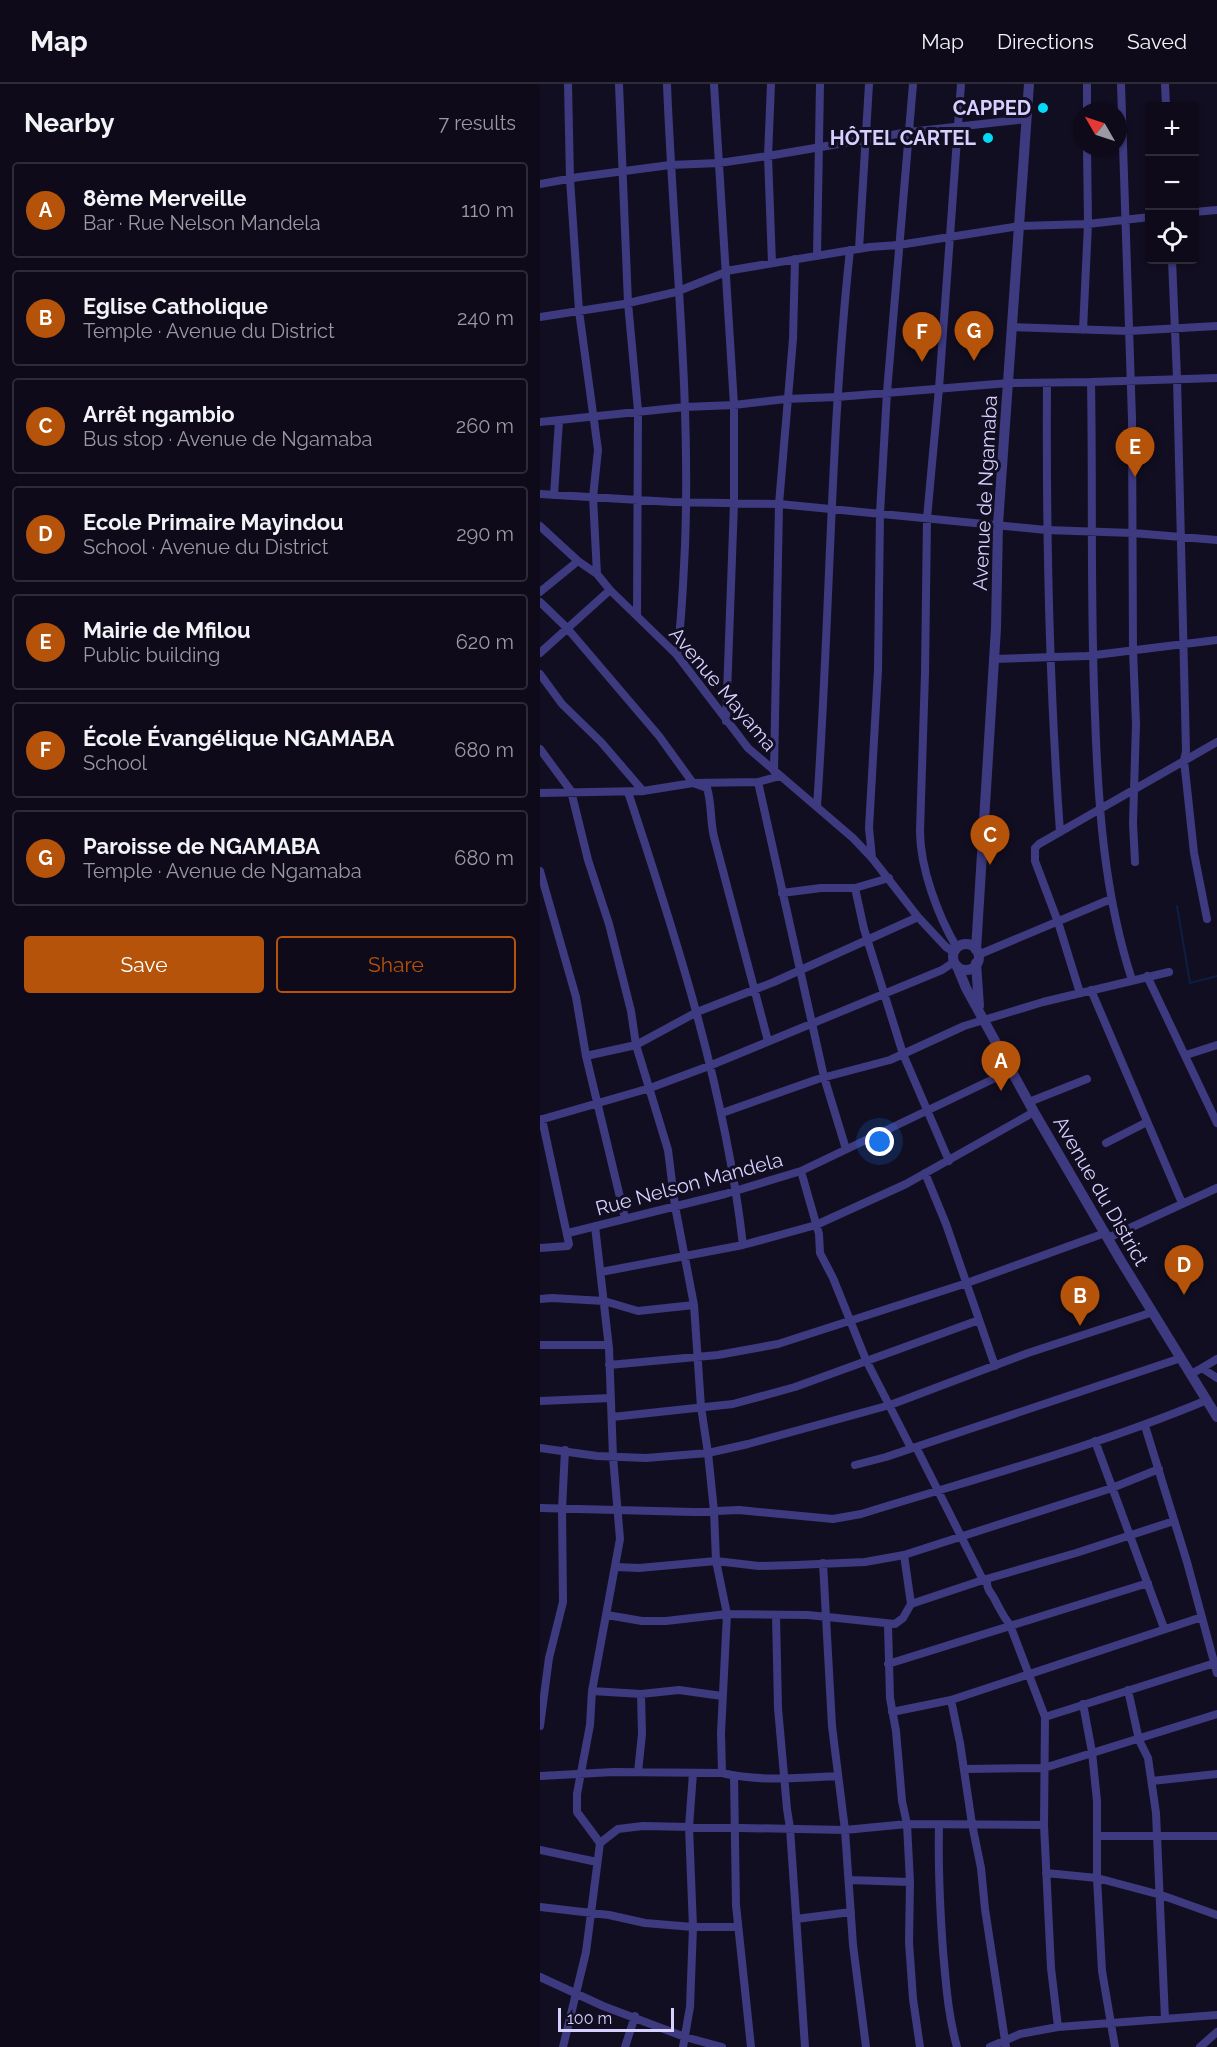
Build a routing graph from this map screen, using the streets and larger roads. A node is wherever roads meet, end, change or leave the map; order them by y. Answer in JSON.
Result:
{"nodes":[{"id":1,"x":568,"y":84,"type":"edge"},
{"id":2,"x":619,"y":84,"type":"edge"},
{"id":3,"x":667,"y":84,"type":"edge"},
{"id":4,"x":714,"y":84,"type":"edge"},
{"id":5,"x":771,"y":84,"type":"edge"},
{"id":6,"x":820,"y":84,"type":"edge"},
{"id":7,"x":869,"y":84,"type":"edge"},
{"id":8,"x":913,"y":84,"type":"edge"},
{"id":9,"x":961,"y":84,"type":"edge"},
{"id":10,"x":1029,"y":84,"type":"edge"},
{"id":11,"x":1087,"y":84,"type":"edge"},
{"id":12,"x":1121,"y":84,"type":"edge"},
{"id":13,"x":1165,"y":84,"type":"edge"},
{"id":14,"x":1087,"y":102,"type":"edge"},
{"id":15,"x":1166,"y":102,"type":"edge"},
{"id":16,"x":1027,"y":119,"type":"junction"},
{"id":17,"x":956,"y":127,"type":"junction"},
{"id":18,"x":909,"y":132,"type":"junction"},
{"id":19,"x":867,"y":139,"type":"junction"},
{"id":20,"x":818,"y":147,"type":"junction"},
{"id":21,"x":768,"y":156,"type":"junction"},
{"id":22,"x":1087,"y":156,"type":"edge"},
{"id":23,"x":719,"y":163,"type":"junction"},
{"id":24,"x":670,"y":165,"type":"junction"},
{"id":25,"x":622,"y":171,"type":"junction"},
{"id":26,"x":570,"y":179,"type":"junction"},
{"id":27,"x":540,"y":184,"type":"edge"},
{"id":28,"x":1217,"y":210,"type":"edge"},
{"id":29,"x":1199,"y":212,"type":"edge"},
{"id":30,"x":1145,"y":218,"type":"edge"},
{"id":31,"x":1126,"y":220,"type":"junction"},
{"id":32,"x":1088,"y":224,"type":"junction"},
{"id":33,"x":1020,"y":226,"type":"junction"},
{"id":34,"x":949,"y":237,"type":"junction"},
{"id":35,"x":899,"y":245,"type":"junction"},
{"id":36,"x":855,"y":249,"type":"junction"},
{"id":37,"x":817,"y":256,"type":"junction"},
{"id":38,"x":795,"y":259,"type":"junction"},
{"id":39,"x":772,"y":263,"type":"junction"},
{"id":40,"x":1172,"y":264,"type":"edge"},
{"id":41,"x":726,"y":271,"type":"junction"},
{"id":42,"x":679,"y":291,"type":"junction"},
{"id":43,"x":628,"y":303,"type":"junction"},
{"id":44,"x":579,"y":311,"type":"junction"},
{"id":45,"x":540,"y":317,"type":"edge"},
{"id":46,"x":1217,"y":326,"type":"edge"},
{"id":47,"x":1012,"y":327,"type":"junction"},
{"id":48,"x":1175,"y":329,"type":"junction"},
{"id":49,"x":1083,"y":330,"type":"junction"},
{"id":50,"x":1129,"y":331,"type":"junction"},
{"id":51,"x":1177,"y":378,"type":"junction"},
{"id":52,"x":1217,"y":378,"type":"edge"},
{"id":53,"x":1130,"y":381,"type":"junction"},
{"id":54,"x":1091,"y":382,"type":"junction"},
{"id":55,"x":1009,"y":383,"type":"junction"},
{"id":56,"x":1047,"y":383,"type":"junction"},
{"id":57,"x":939,"y":388,"type":"junction"},
{"id":58,"x":887,"y":392,"type":"junction"},
{"id":59,"x":837,"y":397,"type":"junction"},
{"id":60,"x":786,"y":399,"type":"junction"},
{"id":61,"x":734,"y":405,"type":"junction"},
{"id":62,"x":685,"y":407,"type":"junction"},
{"id":63,"x":638,"y":411,"type":"junction"},
{"id":64,"x":594,"y":416,"type":"junction"},
{"id":65,"x":559,"y":421,"type":"junction"},
{"id":66,"x":540,"y":422,"type":"edge"},
{"id":67,"x":540,"y":494,"type":"edge"},
{"id":68,"x":554,"y":495,"type":"junction"},
{"id":69,"x":593,"y":497,"type":"junction"},
{"id":70,"x":637,"y":500,"type":"junction"},
{"id":71,"x":687,"y":502,"type":"junction"},
{"id":72,"x":734,"y":503,"type":"junction"},
{"id":73,"x":780,"y":504,"type":"junction"},
{"id":74,"x":831,"y":509,"type":"junction"},
{"id":75,"x":880,"y":513,"type":"junction"},
{"id":76,"x":927,"y":518,"type":"junction"},
{"id":77,"x":998,"y":524,"type":"junction"},
{"id":78,"x":540,"y":526,"type":"edge"},
{"id":79,"x":1046,"y":530,"type":"junction"},
{"id":80,"x":1093,"y":531,"type":"junction"},
{"id":81,"x":1134,"y":533,"type":"junction"},
{"id":82,"x":1180,"y":537,"type":"junction"},
{"id":83,"x":1217,"y":540,"type":"edge"},
{"id":84,"x":578,"y":561,"type":"junction"},
{"id":85,"x":597,"y":574,"type":"junction"},
{"id":86,"x":610,"y":590,"type":"junction"},
{"id":87,"x":540,"y":592,"type":"edge"},
{"id":88,"x":540,"y":602,"type":"edge"},
{"id":89,"x":637,"y":616,"type":"junction"},
{"id":90,"x":567,"y":628,"type":"junction"},
{"id":91,"x":1217,"y":640,"type":"edge"},
{"id":92,"x":1184,"y":643,"type":"junction"},
{"id":93,"x":1133,"y":650,"type":"junction"},
{"id":94,"x":540,"y":653,"type":"edge"},
{"id":95,"x":677,"y":655,"type":"junction"},
{"id":96,"x":1092,"y":655,"type":"junction"},
{"id":97,"x":1050,"y":657,"type":"junction"},
{"id":98,"x":993,"y":659,"type":"junction"},
{"id":99,"x":540,"y":674,"type":"edge"},
{"id":100,"x":726,"y":721,"type":"junction"},
{"id":101,"x":1217,"y":742,"type":"edge"},
{"id":102,"x":540,"y":749,"type":"edge"},
{"id":103,"x":1184,"y":760,"type":"junction"},
{"id":104,"x":777,"y":774,"type":"junction"},
{"id":105,"x":758,"y":782,"type":"junction"},
{"id":106,"x":693,"y":783,"type":"junction"},
{"id":107,"x":1133,"y":789,"type":"junction"},
{"id":108,"x":571,"y":791,"type":"junction"},
{"id":109,"x":643,"y":791,"type":"junction"},
{"id":110,"x":628,"y":792,"type":"junction"},
{"id":111,"x":540,"y":793,"type":"edge"},
{"id":112,"x":817,"y":806,"type":"junction"},
{"id":113,"x":1099,"y":810,"type":"junction"},
{"id":114,"x":1060,"y":832,"type":"junction"},
{"id":115,"x":872,"y":858,"type":"junction"},
{"id":116,"x":1135,"y":862,"type":"dead end"},
{"id":117,"x":540,"y":871,"type":"edge"},
{"id":118,"x":889,"y":878,"type":"junction"},
{"id":119,"x":855,"y":888,"type":"junction"},
{"id":120,"x":782,"y":893,"type":"junction"},
{"id":121,"x":1111,"y":899,"type":"junction"},
{"id":122,"x":980,"y":904,"type":"junction"},
{"id":123,"x":918,"y":917,"type":"junction"},
{"id":124,"x":1207,"y":919,"type":"dead end"},
{"id":125,"x":1058,"y":922,"type":"junction"},
{"id":126,"x":868,"y":938,"type":"junction"},
{"id":127,"x":956,"y":955,"type":"junction"},
{"id":128,"x":977,"y":956,"type":"junction"},
{"id":129,"x":800,"y":969,"type":"junction"},
{"id":130,"x":1169,"y":972,"type":"dead end"},
{"id":131,"x":1147,"y":976,"type":"junction"},
{"id":132,"x":1132,"y":980,"type":"junction"},
{"id":133,"x":755,"y":990,"type":"junction"},
{"id":134,"x":1091,"y":990,"type":"junction"},
{"id":135,"x":1080,"y":993,"type":"junction"},
{"id":136,"x":884,"y":994,"type":"junction"},
{"id":137,"x":979,"y":1009,"type":"junction"},
{"id":138,"x":697,"y":1012,"type":"junction"},
{"id":139,"x":984,"y":1021,"type":"junction"},
{"id":140,"x":812,"y":1023,"type":"junction"},
{"id":141,"x":768,"y":1041,"type":"junction"},
{"id":142,"x":636,"y":1045,"type":"junction"},
{"id":143,"x":1217,"y":1046,"type":"edge"},
{"id":144,"x":903,"y":1054,"type":"junction"},
{"id":145,"x":1186,"y":1055,"type":"junction"},
{"id":146,"x":586,"y":1056,"type":"junction"},
{"id":147,"x":709,"y":1066,"type":"junction"},
{"id":148,"x":1012,"y":1070,"type":"junction"},
{"id":149,"x":824,"y":1077,"type":"junction"},
{"id":150,"x":1087,"y":1079,"type":"dead end"},
{"id":151,"x":650,"y":1088,"type":"junction"},
{"id":152,"x":598,"y":1102,"type":"junction"},
{"id":153,"x":1032,"y":1107,"type":"junction"},
{"id":154,"x":927,"y":1111,"type":"junction"},
{"id":155,"x":722,"y":1113,"type":"junction"},
{"id":156,"x":541,"y":1119,"type":"edge"},
{"id":157,"x":1147,"y":1122,"type":"junction"},
{"id":158,"x":1217,"y":1124,"type":"edge"},
{"id":159,"x":1106,"y":1143,"type":"dead end"},
{"id":160,"x":846,"y":1149,"type":"junction"},
{"id":161,"x":949,"y":1161,"type":"junction"},
{"id":162,"x":801,"y":1171,"type":"junction"},
{"id":163,"x":925,"y":1173,"type":"junction"},
{"id":164,"x":1217,"y":1188,"type":"edge"},
{"id":165,"x":736,"y":1191,"type":"junction"},
{"id":166,"x":1182,"y":1203,"type":"junction"},
{"id":167,"x":675,"y":1206,"type":"junction"},
{"id":168,"x":625,"y":1218,"type":"junction"},
{"id":169,"x":596,"y":1226,"type":"junction"},
{"id":170,"x":816,"y":1226,"type":"junction"},
{"id":171,"x":568,"y":1233,"type":"junction"},
{"id":172,"x":1106,"y":1236,"type":"junction"},
{"id":173,"x":742,"y":1245,"type":"junction"},
{"id":174,"x":540,"y":1248,"type":"edge"},
{"id":175,"x":685,"y":1255,"type":"junction"},
{"id":176,"x":601,"y":1272,"type":"junction"},
{"id":177,"x":967,"y":1283,"type":"junction"},
{"id":178,"x":540,"y":1299,"type":"edge"},
{"id":179,"x":604,"y":1301,"type":"junction"},
{"id":180,"x":693,"y":1305,"type":"junction"},
{"id":181,"x":1153,"y":1312,"type":"junction"},
{"id":182,"x":850,"y":1320,"type":"junction"},
{"id":183,"x":979,"y":1320,"type":"junction"},
{"id":184,"x":608,"y":1344,"type":"junction"},
{"id":185,"x":540,"y":1345,"type":"edge"},
{"id":186,"x":697,"y":1357,"type":"junction"},
{"id":187,"x":1181,"y":1358,"type":"junction"},
{"id":188,"x":1217,"y":1359,"type":"edge"},
{"id":189,"x":866,"y":1360,"type":"junction"},
{"id":190,"x":609,"y":1365,"type":"junction"},
{"id":191,"x":995,"y":1366,"type":"junction"},
{"id":192,"x":1202,"y":1368,"type":"junction"},
{"id":193,"x":1191,"y":1374,"type":"junction"},
{"id":194,"x":1217,"y":1378,"type":"edge"},
{"id":195,"x":611,"y":1398,"type":"junction"},
{"id":196,"x":1207,"y":1400,"type":"junction"},
{"id":197,"x":540,"y":1401,"type":"edge"},
{"id":198,"x":890,"y":1405,"type":"junction"},
{"id":199,"x":701,"y":1407,"type":"junction"},
{"id":200,"x":612,"y":1417,"type":"junction"},
{"id":201,"x":1217,"y":1417,"type":"edge"},
{"id":202,"x":1145,"y":1426,"type":"junction"},
{"id":203,"x":1095,"y":1441,"type":"junction"},
{"id":204,"x":913,"y":1447,"type":"junction"},
{"id":205,"x":540,"y":1448,"type":"edge"},
{"id":206,"x":565,"y":1450,"type":"junction"},
{"id":207,"x":708,"y":1453,"type":"junction"},
{"id":208,"x":613,"y":1457,"type":"junction"},
{"id":209,"x":855,"y":1464,"type":"dead end"},
{"id":210,"x":1159,"y":1469,"type":"junction"},
{"id":211,"x":1112,"y":1488,"type":"junction"},
{"id":212,"x":938,"y":1491,"type":"junction"},
{"id":213,"x":540,"y":1508,"type":"edge"},
{"id":214,"x":562,"y":1509,"type":"junction"},
{"id":215,"x":618,"y":1509,"type":"junction"},
{"id":216,"x":714,"y":1511,"type":"junction"},
{"id":217,"x":1174,"y":1521,"type":"junction"},
{"id":218,"x":1131,"y":1535,"type":"junction"},
{"id":219,"x":961,"y":1537,"type":"junction"},
{"id":220,"x":904,"y":1555,"type":"junction"},
{"id":221,"x":716,"y":1561,"type":"junction"},
{"id":222,"x":823,"y":1563,"type":"junction"},
{"id":223,"x":616,"y":1567,"type":"junction"},
{"id":224,"x":983,"y":1580,"type":"junction"},
{"id":225,"x":1148,"y":1583,"type":"junction"},
{"id":226,"x":911,"y":1604,"type":"junction"},
{"id":227,"x":727,"y":1614,"type":"junction"},
{"id":228,"x":607,"y":1615,"type":"junction"},
{"id":229,"x":776,"y":1615,"type":"junction"},
{"id":230,"x":825,"y":1616,"type":"junction"},
{"id":231,"x":1202,"y":1617,"type":"junction"},
{"id":232,"x":888,"y":1625,"type":"junction"},
{"id":233,"x":1010,"y":1625,"type":"junction"},
{"id":234,"x":1164,"y":1628,"type":"junction"},
{"id":235,"x":1214,"y":1647,"type":"edge"},
{"id":236,"x":545,"y":1657,"type":"edge"},
{"id":237,"x":1215,"y":1663,"type":"junction"},
{"id":238,"x":888,"y":1664,"type":"junction"},
{"id":239,"x":1029,"y":1673,"type":"junction"},
{"id":240,"x":1217,"y":1673,"type":"edge"},
{"id":241,"x":1128,"y":1690,"type":"junction"},
{"id":242,"x":592,"y":1691,"type":"junction"},
{"id":243,"x":641,"y":1694,"type":"junction"},
{"id":244,"x":722,"y":1696,"type":"junction"},
{"id":245,"x":951,"y":1700,"type":"junction"},
{"id":246,"x":1083,"y":1704,"type":"junction"},
{"id":247,"x":892,"y":1712,"type":"junction"},
{"id":248,"x":1217,"y":1714,"type":"edge"},
{"id":249,"x":1045,"y":1717,"type":"junction"},
{"id":250,"x":540,"y":1726,"type":"edge"},
{"id":251,"x":1138,"y":1740,"type":"junction"},
{"id":252,"x":1092,"y":1752,"type":"junction"},
{"id":253,"x":964,"y":1768,"type":"junction"},
{"id":254,"x":1044,"y":1768,"type":"junction"},
{"id":255,"x":638,"y":1772,"type":"junction"},
{"id":256,"x":693,"y":1773,"type":"junction"},
{"id":257,"x":722,"y":1773,"type":"junction"},
{"id":258,"x":1217,"y":1774,"type":"edge"},
{"id":259,"x":581,"y":1775,"type":"junction"},
{"id":260,"x":540,"y":1776,"type":"edge"},
{"id":261,"x":734,"y":1776,"type":"junction"},
{"id":262,"x":838,"y":1776,"type":"junction"},
{"id":263,"x":785,"y":1779,"type":"junction"},
{"id":264,"x":1152,"y":1780,"type":"junction"},
{"id":265,"x":907,"y":1824,"type":"junction"},
{"id":266,"x":972,"y":1824,"type":"junction"},
{"id":267,"x":1044,"y":1825,"type":"junction"},
{"id":268,"x":939,"y":1826,"type":"junction"},
{"id":269,"x":689,"y":1827,"type":"junction"},
{"id":270,"x":734,"y":1828,"type":"junction"},
{"id":271,"x":790,"y":1828,"type":"junction"},
{"id":272,"x":845,"y":1830,"type":"junction"},
{"id":273,"x":1157,"y":1835,"type":"junction"},
{"id":274,"x":1099,"y":1836,"type":"junction"},
{"id":275,"x":1217,"y":1836,"type":"edge"},
{"id":276,"x":600,"y":1843,"type":"junction"},
{"id":277,"x":540,"y":1850,"type":"edge"},
{"id":278,"x":597,"y":1862,"type":"junction"},
{"id":279,"x":1046,"y":1873,"type":"junction"},
{"id":280,"x":1097,"y":1878,"type":"junction"},
{"id":281,"x":849,"y":1880,"type":"junction"},
{"id":282,"x":910,"y":1882,"type":"junction"},
{"id":283,"x":1161,"y":1895,"type":"junction"},
{"id":284,"x":540,"y":1907,"type":"edge"},
{"id":285,"x":851,"y":1912,"type":"junction"},
{"id":286,"x":591,"y":1914,"type":"junction"},
{"id":287,"x":1217,"y":1915,"type":"edge"},
{"id":288,"x":796,"y":1919,"type":"junction"},
{"id":289,"x":693,"y":1927,"type":"junction"},
{"id":290,"x":737,"y":1927,"type":"junction"},
{"id":291,"x":540,"y":1977,"type":"edge"},
{"id":292,"x":577,"y":1993,"type":"junction"},
{"id":293,"x":1217,"y":2015,"type":"edge"},
{"id":294,"x":635,"y":2016,"type":"junction"},
{"id":295,"x":1165,"y":2019,"type":"junction"},
{"id":296,"x":1110,"y":2022,"type":"junction"},
{"id":297,"x":1058,"y":2027,"type":"junction"},
{"id":298,"x":1217,"y":2032,"type":"edge"},
{"id":299,"x":685,"y":2037,"type":"junction"},
{"id":300,"x":1005,"y":2044,"type":"edge"},
{"id":301,"x":563,"y":2047,"type":"edge"},
{"id":302,"x":625,"y":2047,"type":"edge"},
{"id":303,"x":683,"y":2047,"type":"edge"},
{"id":304,"x":722,"y":2047,"type":"edge"},
{"id":305,"x":751,"y":2047,"type":"edge"},
{"id":306,"x":805,"y":2047,"type":"edge"},
{"id":307,"x":866,"y":2047,"type":"edge"},
{"id":308,"x":920,"y":2047,"type":"edge"},
{"id":309,"x":957,"y":2047,"type":"edge"},
{"id":310,"x":990,"y":2047,"type":"edge"},
{"id":311,"x":1115,"y":2047,"type":"edge"},
{"id":312,"x":1200,"y":2047,"type":"edge"}],
"edges":[{"from":1,"to":26,"type":"street"},
{"from":2,"to":25,"type":"street"},
{"from":3,"to":24,"type":"street"},
{"from":4,"to":23,"type":"street"},
{"from":5,"to":21,"type":"street"},
{"from":6,"to":20,"type":"street"},
{"from":7,"to":19,"type":"street"},
{"from":8,"to":18,"type":"street"},
{"from":9,"to":17,"type":"street"},
{"from":10,"to":16,"type":"street","name":"Avenue de Ngamaba"},
{"from":11,"to":14,"type":"street"},
{"from":12,"to":31,"type":"street"},
{"from":13,"to":15,"type":"street"},
{"from":16,"to":17,"type":"street"},
{"from":16,"to":33,"type":"street","name":"Avenue de Ngamaba"},
{"from":17,"to":18,"type":"street"},
{"from":17,"to":34,"type":"street"},
{"from":18,"to":19,"type":"street"},
{"from":18,"to":35,"type":"street"},
{"from":19,"to":20,"type":"street"},
{"from":19,"to":36,"type":"street"},
{"from":20,"to":21,"type":"street"},
{"from":20,"to":37,"type":"street"},
{"from":21,"to":23,"type":"street"},
{"from":21,"to":39,"type":"street"},
{"from":22,"to":32,"type":"street"},
{"from":23,"to":24,"type":"street"},
{"from":23,"to":41,"type":"street"},
{"from":24,"to":25,"type":"street"},
{"from":24,"to":42,"type":"street"},
{"from":25,"to":26,"type":"street"},
{"from":25,"to":43,"type":"street"},
{"from":26,"to":27,"type":"street"},
{"from":26,"to":44,"type":"street"},
{"from":28,"to":29,"type":"street"},
{"from":30,"to":31,"type":"street"},
{"from":31,"to":32,"type":"street"},
{"from":31,"to":50,"type":"street"},
{"from":32,"to":33,"type":"street"},
{"from":32,"to":49,"type":"street"},
{"from":33,"to":34,"type":"street"},
{"from":33,"to":47,"type":"street","name":"Avenue de Ngamaba"},
{"from":34,"to":35,"type":"street"},
{"from":34,"to":57,"type":"street"},
{"from":35,"to":36,"type":"street"},
{"from":35,"to":58,"type":"street"},
{"from":36,"to":37,"type":"street"},
{"from":36,"to":59,"type":"street"},
{"from":37,"to":38,"type":"street"},
{"from":38,"to":39,"type":"street"},
{"from":38,"to":60,"type":"street"},
{"from":39,"to":41,"type":"street"},
{"from":40,"to":48,"type":"street"},
{"from":41,"to":42,"type":"street"},
{"from":41,"to":61,"type":"street"},
{"from":42,"to":43,"type":"street"},
{"from":42,"to":62,"type":"street"},
{"from":43,"to":44,"type":"street"},
{"from":43,"to":63,"type":"street"},
{"from":44,"to":45,"type":"street"},
{"from":44,"to":64,"type":"street"},
{"from":46,"to":48,"type":"street"},
{"from":47,"to":49,"type":"street"},
{"from":47,"to":55,"type":"street","name":"Avenue de Ngamaba"},
{"from":48,"to":50,"type":"street"},
{"from":48,"to":51,"type":"street"},
{"from":49,"to":50,"type":"street"},
{"from":50,"to":53,"type":"street"},
{"from":51,"to":52,"type":"street"},
{"from":51,"to":53,"type":"street"},
{"from":51,"to":82,"type":"street"},
{"from":53,"to":54,"type":"street"},
{"from":53,"to":81,"type":"street"},
{"from":54,"to":56,"type":"street"},
{"from":54,"to":80,"type":"street"},
{"from":55,"to":56,"type":"street"},
{"from":55,"to":57,"type":"street"},
{"from":55,"to":77,"type":"street","name":"Avenue de Ngamaba"},
{"from":56,"to":79,"type":"street"},
{"from":57,"to":58,"type":"street"},
{"from":57,"to":76,"type":"street"},
{"from":58,"to":59,"type":"street"},
{"from":58,"to":75,"type":"street"},
{"from":59,"to":60,"type":"street"},
{"from":59,"to":74,"type":"street"},
{"from":60,"to":61,"type":"street"},
{"from":60,"to":73,"type":"street"},
{"from":61,"to":62,"type":"street"},
{"from":61,"to":72,"type":"street"},
{"from":62,"to":63,"type":"street"},
{"from":62,"to":71,"type":"street"},
{"from":63,"to":64,"type":"street"},
{"from":63,"to":70,"type":"street"},
{"from":64,"to":65,"type":"street"},
{"from":64,"to":69,"type":"street"},
{"from":65,"to":66,"type":"street"},
{"from":65,"to":68,"type":"street"},
{"from":67,"to":68,"type":"street"},
{"from":68,"to":69,"type":"street"},
{"from":69,"to":70,"type":"street"},
{"from":69,"to":85,"type":"street"},
{"from":70,"to":71,"type":"street"},
{"from":70,"to":89,"type":"street"},
{"from":71,"to":72,"type":"street"},
{"from":71,"to":95,"type":"street"},
{"from":72,"to":73,"type":"street"},
{"from":72,"to":100,"type":"street"},
{"from":73,"to":74,"type":"street"},
{"from":73,"to":104,"type":"street"},
{"from":74,"to":75,"type":"street"},
{"from":74,"to":112,"type":"street"},
{"from":75,"to":76,"type":"street"},
{"from":75,"to":115,"type":"street"},
{"from":76,"to":77,"type":"street"},
{"from":76,"to":127,"type":"street"},
{"from":77,"to":79,"type":"street"},
{"from":77,"to":98,"type":"street","name":"Avenue de Ngamaba"},
{"from":78,"to":84,"type":"street","name":"Avenue Mayama"},
{"from":79,"to":80,"type":"street"},
{"from":79,"to":97,"type":"street"},
{"from":80,"to":81,"type":"street"},
{"from":80,"to":96,"type":"street"},
{"from":81,"to":82,"type":"street"},
{"from":81,"to":93,"type":"street"},
{"from":82,"to":83,"type":"street"},
{"from":82,"to":92,"type":"street"},
{"from":84,"to":85,"type":"street","name":"Avenue Mayama"},
{"from":84,"to":87,"type":"street"},
{"from":85,"to":86,"type":"street","name":"Avenue Mayama"},
{"from":86,"to":89,"type":"street","name":"Avenue Mayama"},
{"from":86,"to":90,"type":"street"},
{"from":88,"to":90,"type":"street"},
{"from":89,"to":95,"type":"street","name":"Avenue Mayama"},
{"from":90,"to":94,"type":"street"},
{"from":90,"to":106,"type":"street"},
{"from":91,"to":92,"type":"street"},
{"from":92,"to":93,"type":"street"},
{"from":92,"to":103,"type":"street"},
{"from":93,"to":96,"type":"street"},
{"from":93,"to":107,"type":"street"},
{"from":95,"to":100,"type":"street","name":"Avenue Mayama"},
{"from":96,"to":97,"type":"street"},
{"from":96,"to":113,"type":"street"},
{"from":97,"to":98,"type":"street"},
{"from":97,"to":114,"type":"street"},
{"from":98,"to":122,"type":"street","name":"Avenue de Ngamaba"},
{"from":99,"to":109,"type":"street"},
{"from":100,"to":104,"type":"street","name":"Avenue Mayama"},
{"from":101,"to":103,"type":"street"},
{"from":102,"to":108,"type":"street"},
{"from":103,"to":107,"type":"street"},
{"from":103,"to":124,"type":"street"},
{"from":104,"to":105,"type":"street"},
{"from":104,"to":112,"type":"street","name":"Avenue Mayama"},
{"from":105,"to":106,"type":"street"},
{"from":105,"to":120,"type":"street"},
{"from":106,"to":109,"type":"street"},
{"from":106,"to":133,"type":"street"},
{"from":107,"to":113,"type":"street"},
{"from":107,"to":116,"type":"street"},
{"from":108,"to":110,"type":"street"},
{"from":108,"to":111,"type":"street"},
{"from":108,"to":142,"type":"street"},
{"from":109,"to":110,"type":"street"},
{"from":110,"to":138,"type":"street"},
{"from":112,"to":115,"type":"street","name":"Avenue Mayama"},
{"from":113,"to":114,"type":"street"},
{"from":113,"to":121,"type":"street"},
{"from":114,"to":125,"type":"street"},
{"from":115,"to":118,"type":"street","name":"Avenue Mayama"},
{"from":117,"to":146,"type":"street"},
{"from":118,"to":119,"type":"street"},
{"from":118,"to":123,"type":"street","name":"Avenue Mayama"},
{"from":119,"to":120,"type":"street"},
{"from":119,"to":126,"type":"street"},
{"from":120,"to":129,"type":"street"},
{"from":121,"to":125,"type":"street"},
{"from":121,"to":132,"type":"street"},
{"from":122,"to":127,"type":"street","name":"Avenue de Ngamaba"},
{"from":122,"to":128,"type":"street","name":"Avenue de Ngamaba"},
{"from":123,"to":126,"type":"street"},
{"from":123,"to":127,"type":"street","name":"Avenue Mayama"},
{"from":125,"to":128,"type":"street"},
{"from":125,"to":135,"type":"street"},
{"from":126,"to":129,"type":"street"},
{"from":126,"to":136,"type":"street"},
{"from":127,"to":128,"type":"street"},
{"from":127,"to":128,"type":"street"},
{"from":127,"to":136,"type":"street"},
{"from":127,"to":137,"type":"street","name":"Avenue du District"},
{"from":128,"to":137,"type":"street","name":"Avenue du District"},
{"from":129,"to":133,"type":"street"},
{"from":129,"to":140,"type":"street"},
{"from":130,"to":131,"type":"street"},
{"from":131,"to":132,"type":"street"},
{"from":131,"to":145,"type":"street"},
{"from":132,"to":134,"type":"street"},
{"from":133,"to":138,"type":"street"},
{"from":133,"to":141,"type":"street"},
{"from":134,"to":135,"type":"street"},
{"from":134,"to":157,"type":"street"},
{"from":135,"to":139,"type":"street"},
{"from":136,"to":140,"type":"street"},
{"from":136,"to":144,"type":"street"},
{"from":137,"to":139,"type":"street","name":"Avenue du District"},
{"from":138,"to":142,"type":"street"},
{"from":138,"to":147,"type":"street"},
{"from":139,"to":144,"type":"street"},
{"from":139,"to":148,"type":"street","name":"Avenue du District"},
{"from":140,"to":141,"type":"street"},
{"from":140,"to":149,"type":"street"},
{"from":141,"to":147,"type":"street"},
{"from":142,"to":146,"type":"street"},
{"from":142,"to":151,"type":"street"},
{"from":143,"to":145,"type":"street"},
{"from":144,"to":149,"type":"street"},
{"from":144,"to":154,"type":"street"},
{"from":145,"to":158,"type":"street"},
{"from":146,"to":152,"type":"street"},
{"from":147,"to":151,"type":"street"},
{"from":147,"to":155,"type":"street"},
{"from":148,"to":153,"type":"street","name":"Avenue du District"},
{"from":148,"to":154,"type":"street","name":"Rue Nelson Mandela"},
{"from":149,"to":155,"type":"street"},
{"from":149,"to":160,"type":"street"},
{"from":150,"to":153,"type":"street"},
{"from":151,"to":152,"type":"street"},
{"from":151,"to":167,"type":"street"},
{"from":152,"to":156,"type":"street"},
{"from":152,"to":168,"type":"street"},
{"from":153,"to":161,"type":"street"},
{"from":153,"to":172,"type":"street","name":"Avenue du District"},
{"from":154,"to":160,"type":"street","name":"Rue Nelson Mandela"},
{"from":154,"to":161,"type":"street"},
{"from":155,"to":165,"type":"street"},
{"from":156,"to":171,"type":"street"},
{"from":157,"to":159,"type":"street"},
{"from":157,"to":166,"type":"street"},
{"from":160,"to":162,"type":"street","name":"Rue Nelson Mandela"},
{"from":161,"to":163,"type":"street"},
{"from":162,"to":165,"type":"street","name":"Rue Nelson Mandela"},
{"from":162,"to":170,"type":"street"},
{"from":163,"to":170,"type":"street"},
{"from":163,"to":177,"type":"street"},
{"from":164,"to":166,"type":"street"},
{"from":165,"to":167,"type":"street","name":"Rue Nelson Mandela"},
{"from":165,"to":173,"type":"street"},
{"from":166,"to":172,"type":"street"},
{"from":167,"to":168,"type":"street","name":"Rue Nelson Mandela"},
{"from":167,"to":175,"type":"street"},
{"from":168,"to":169,"type":"street","name":"Rue Nelson Mandela"},
{"from":169,"to":171,"type":"street","name":"Rue Nelson Mandela"},
{"from":169,"to":176,"type":"street"},
{"from":170,"to":173,"type":"street"},
{"from":170,"to":182,"type":"street"},
{"from":171,"to":174,"type":"street"},
{"from":172,"to":177,"type":"street"},
{"from":172,"to":181,"type":"street","name":"Avenue du District"},
{"from":173,"to":175,"type":"street"},
{"from":175,"to":176,"type":"street"},
{"from":175,"to":180,"type":"street"},
{"from":176,"to":179,"type":"street"},
{"from":177,"to":182,"type":"street"},
{"from":177,"to":183,"type":"street"},
{"from":178,"to":179,"type":"street"},
{"from":179,"to":180,"type":"street"},
{"from":179,"to":184,"type":"street"},
{"from":180,"to":186,"type":"street"},
{"from":181,"to":187,"type":"street","name":"Avenue du District"},
{"from":181,"to":191,"type":"street"},
{"from":182,"to":186,"type":"street"},
{"from":182,"to":189,"type":"street"},
{"from":183,"to":189,"type":"street"},
{"from":183,"to":191,"type":"street"},
{"from":184,"to":185,"type":"street"},
{"from":184,"to":190,"type":"street"},
{"from":186,"to":190,"type":"street"},
{"from":186,"to":199,"type":"street"},
{"from":187,"to":193,"type":"street","name":"Avenue du District"},
{"from":187,"to":204,"type":"street"},
{"from":188,"to":192,"type":"street"},
{"from":189,"to":198,"type":"street"},
{"from":189,"to":199,"type":"street"},
{"from":190,"to":195,"type":"street"},
{"from":191,"to":198,"type":"street"},
{"from":192,"to":193,"type":"street"},
{"from":192,"to":194,"type":"street"},
{"from":193,"to":196,"type":"street","name":"Avenue du District"},
{"from":195,"to":197,"type":"street"},
{"from":195,"to":200,"type":"street"},
{"from":196,"to":201,"type":"street","name":"Avenue du District"},
{"from":196,"to":202,"type":"street"},
{"from":198,"to":204,"type":"street"},
{"from":198,"to":207,"type":"street"},
{"from":199,"to":200,"type":"street"},
{"from":199,"to":207,"type":"street"},
{"from":200,"to":208,"type":"street"},
{"from":202,"to":203,"type":"street"},
{"from":202,"to":210,"type":"street"},
{"from":203,"to":211,"type":"street"},
{"from":203,"to":212,"type":"street"},
{"from":204,"to":209,"type":"street"},
{"from":204,"to":212,"type":"street"},
{"from":205,"to":206,"type":"street"},
{"from":206,"to":208,"type":"street"},
{"from":206,"to":214,"type":"street"},
{"from":207,"to":208,"type":"street"},
{"from":207,"to":216,"type":"street"},
{"from":208,"to":215,"type":"street"},
{"from":210,"to":211,"type":"street"},
{"from":210,"to":217,"type":"street"},
{"from":211,"to":218,"type":"street"},
{"from":211,"to":219,"type":"street"},
{"from":212,"to":216,"type":"street"},
{"from":212,"to":219,"type":"street"},
{"from":213,"to":214,"type":"street"},
{"from":214,"to":215,"type":"street"},
{"from":214,"to":236,"type":"street"},
{"from":215,"to":216,"type":"street"},
{"from":215,"to":223,"type":"street"},
{"from":216,"to":221,"type":"street"},
{"from":217,"to":218,"type":"street"},
{"from":217,"to":231,"type":"street"},
{"from":218,"to":224,"type":"street"},
{"from":218,"to":225,"type":"street"},
{"from":219,"to":220,"type":"street"},
{"from":219,"to":224,"type":"street"},
{"from":220,"to":222,"type":"street"},
{"from":220,"to":226,"type":"street"},
{"from":221,"to":222,"type":"street"},
{"from":221,"to":223,"type":"street"},
{"from":221,"to":227,"type":"street"},
{"from":222,"to":230,"type":"street"},
{"from":223,"to":228,"type":"street"},
{"from":224,"to":226,"type":"street"},
{"from":224,"to":233,"type":"street"},
{"from":225,"to":233,"type":"street"},
{"from":225,"to":234,"type":"street"},
{"from":226,"to":232,"type":"street"},
{"from":227,"to":228,"type":"street"},
{"from":227,"to":229,"type":"street"},
{"from":227,"to":244,"type":"street"},
{"from":228,"to":242,"type":"street"},
{"from":229,"to":230,"type":"street"},
{"from":229,"to":263,"type":"street"},
{"from":230,"to":232,"type":"street"},
{"from":230,"to":262,"type":"street"},
{"from":231,"to":234,"type":"street"},
{"from":231,"to":235,"type":"street"},
{"from":232,"to":238,"type":"street"},
{"from":233,"to":238,"type":"street"},
{"from":233,"to":239,"type":"street"},
{"from":234,"to":239,"type":"street"},
{"from":235,"to":237,"type":"street"},
{"from":236,"to":250,"type":"street"},
{"from":237,"to":240,"type":"street"},
{"from":237,"to":241,"type":"street"},
{"from":238,"to":247,"type":"street"},
{"from":239,"to":245,"type":"street"},
{"from":239,"to":249,"type":"street"},
{"from":241,"to":246,"type":"street"},
{"from":241,"to":251,"type":"street"},
{"from":242,"to":243,"type":"street"},
{"from":242,"to":259,"type":"street"},
{"from":243,"to":244,"type":"street"},
{"from":243,"to":255,"type":"street"},
{"from":244,"to":257,"type":"street"},
{"from":245,"to":247,"type":"street"},
{"from":245,"to":253,"type":"street"},
{"from":246,"to":249,"type":"street"},
{"from":246,"to":252,"type":"street"},
{"from":247,"to":265,"type":"street"},
{"from":248,"to":251,"type":"street"},
{"from":249,"to":254,"type":"street"},
{"from":251,"to":252,"type":"street"},
{"from":251,"to":264,"type":"street"},
{"from":252,"to":254,"type":"street"},
{"from":252,"to":274,"type":"street"},
{"from":253,"to":254,"type":"street"},
{"from":253,"to":266,"type":"street"},
{"from":254,"to":267,"type":"street"},
{"from":255,"to":256,"type":"street"},
{"from":255,"to":259,"type":"street"},
{"from":256,"to":257,"type":"street"},
{"from":256,"to":269,"type":"street"},
{"from":257,"to":261,"type":"street"},
{"from":258,"to":264,"type":"street"},
{"from":259,"to":260,"type":"street"},
{"from":259,"to":276,"type":"street"},
{"from":261,"to":263,"type":"street"},
{"from":261,"to":270,"type":"street"},
{"from":262,"to":263,"type":"street"},
{"from":262,"to":272,"type":"street"},
{"from":263,"to":271,"type":"street"},
{"from":264,"to":273,"type":"street"},
{"from":265,"to":268,"type":"street"},
{"from":265,"to":272,"type":"street"},
{"from":265,"to":282,"type":"street"},
{"from":266,"to":267,"type":"street"},
{"from":266,"to":268,"type":"street"},
{"from":266,"to":300,"type":"street"},
{"from":267,"to":279,"type":"street"},
{"from":268,"to":309,"type":"street"},
{"from":269,"to":270,"type":"street"},
{"from":269,"to":276,"type":"street"},
{"from":269,"to":289,"type":"street"},
{"from":270,"to":271,"type":"street"},
{"from":270,"to":290,"type":"street"},
{"from":271,"to":272,"type":"street"},
{"from":271,"to":288,"type":"street"},
{"from":272,"to":281,"type":"street"},
{"from":273,"to":274,"type":"street"},
{"from":273,"to":275,"type":"street"},
{"from":273,"to":283,"type":"street"},
{"from":274,"to":280,"type":"street"},
{"from":276,"to":278,"type":"street"},
{"from":277,"to":278,"type":"street"},
{"from":278,"to":286,"type":"street"},
{"from":279,"to":280,"type":"street"},
{"from":279,"to":297,"type":"street"},
{"from":280,"to":283,"type":"street"},
{"from":280,"to":296,"type":"street"},
{"from":281,"to":282,"type":"street"},
{"from":281,"to":285,"type":"street"},
{"from":282,"to":308,"type":"street"},
{"from":283,"to":287,"type":"street"},
{"from":283,"to":295,"type":"street"},
{"from":284,"to":286,"type":"street"},
{"from":285,"to":288,"type":"street"},
{"from":285,"to":307,"type":"street"},
{"from":286,"to":289,"type":"street"},
{"from":286,"to":292,"type":"street"},
{"from":288,"to":306,"type":"street"},
{"from":289,"to":290,"type":"street"},
{"from":289,"to":299,"type":"street"},
{"from":290,"to":305,"type":"street"},
{"from":291,"to":292,"type":"street"},
{"from":292,"to":294,"type":"street"},
{"from":292,"to":301,"type":"street"},
{"from":293,"to":295,"type":"street"},
{"from":294,"to":299,"type":"street"},
{"from":294,"to":302,"type":"street"},
{"from":295,"to":296,"type":"street"},
{"from":296,"to":297,"type":"street"},
{"from":296,"to":311,"type":"street"},
{"from":297,"to":300,"type":"street"},
{"from":298,"to":312,"type":"street"},
{"from":299,"to":303,"type":"street"},
{"from":299,"to":304,"type":"street"},
{"from":300,"to":310,"type":"street"}]}
